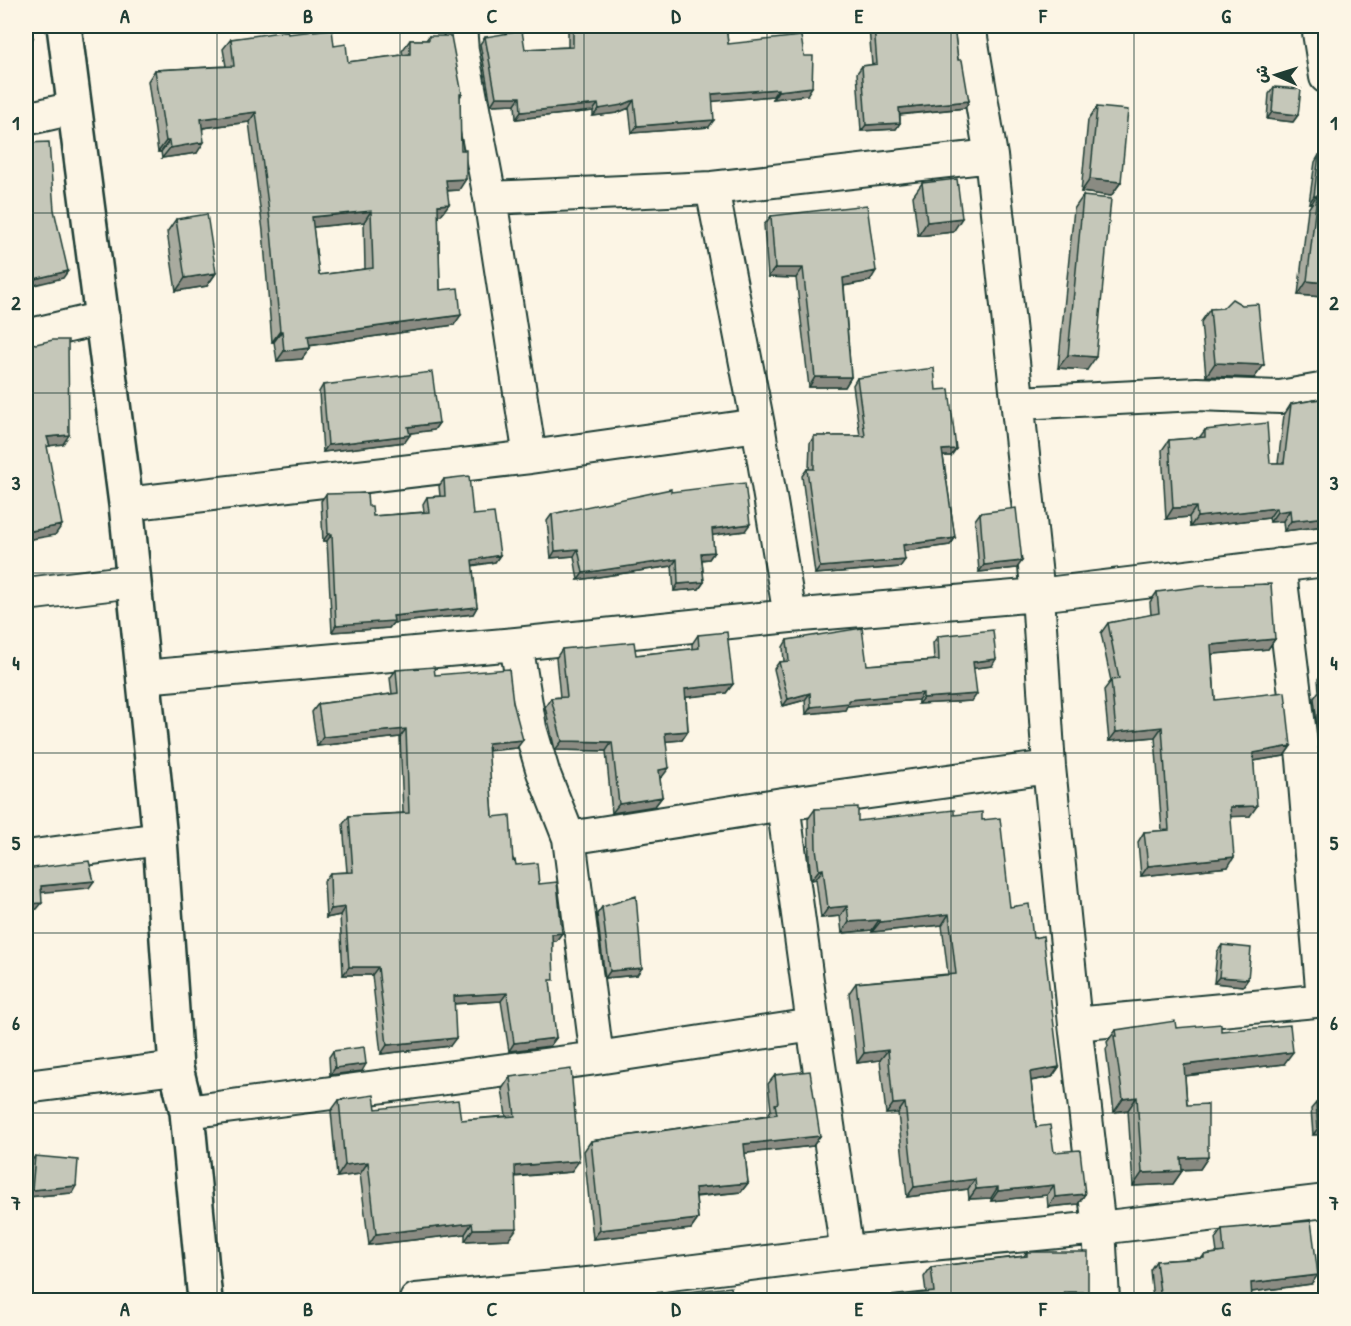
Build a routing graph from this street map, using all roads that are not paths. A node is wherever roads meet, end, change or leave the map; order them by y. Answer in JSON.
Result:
{"nodes":[{"id":1,"x":64,"y":26,"type":"edge"},
{"id":2,"x":460,"y":26,"type":"edge"},
{"id":3,"x":969,"y":26,"type":"edge"},
{"id":4,"x":1318,"y":26,"type":"edge"},
{"id":5,"x":1326,"y":77,"type":"edge"},
{"id":6,"x":74,"y":108,"type":"junction"},
{"id":7,"x":26,"y":119,"type":"edge"},
{"id":8,"x":991,"y":156,"type":"junction"},
{"id":9,"x":711,"y":188,"type":"junction"},
{"id":10,"x":490,"y":198,"type":"junction"},
{"id":11,"x":103,"y":318,"type":"junction"},
{"id":12,"x":26,"y":336,"type":"edge"},
{"id":13,"x":1326,"y":389,"type":"edge"},
{"id":14,"x":1018,"y":403,"type":"junction"},
{"id":15,"x":758,"y":425,"type":"junction"},
{"id":16,"x":530,"y":457,"type":"junction"},
{"id":17,"x":126,"y":504,"type":"junction"},
{"id":18,"x":1326,"y":560,"type":"edge"},
{"id":19,"x":1279,"y":565,"type":"junction"},
{"id":20,"x":134,"y":581,"type":"junction"},
{"id":21,"x":26,"y":594,"type":"edge"},
{"id":22,"x":1038,"y":595,"type":"junction"},
{"id":23,"x":790,"y":616,"type":"junction"},
{"id":24,"x":516,"y":645,"type":"junction"},
{"id":25,"x":143,"y":677,"type":"junction"},
{"id":26,"x":1315,"y":758,"type":"edge"},
{"id":27,"x":1049,"y":767,"type":"junction"},
{"id":28,"x":783,"y":804,"type":"junction"},
{"id":29,"x":160,"y":838,"type":"junction"},
{"id":30,"x":569,"y":838,"type":"junction"},
{"id":31,"x":26,"y":857,"type":"edge"},
{"id":32,"x":1324,"y":1000,"type":"edge"},
{"id":33,"x":1075,"y":1024,"type":"junction"},
{"id":34,"x":813,"y":1025,"type":"junction"},
{"id":35,"x":597,"y":1058,"type":"junction"},
{"id":36,"x":176,"y":1068,"type":"junction"},
{"id":37,"x":26,"y":1087,"type":"edge"},
{"id":38,"x":187,"y":1112,"type":"junction"},
{"id":39,"x":1326,"y":1201,"type":"edge"},
{"id":40,"x":1099,"y":1228,"type":"junction"},
{"id":41,"x":847,"y":1252,"type":"junction"},
{"id":42,"x":599,"y":1292,"type":"edge"},
{"id":43,"x":205,"y":1300,"type":"edge"},
{"id":44,"x":416,"y":1300,"type":"edge"},
{"id":45,"x":1103,"y":1300,"type":"edge"}],
"edges":[{"from":1,"to":6,"type":"street"},
{"from":2,"to":10,"type":"street"},
{"from":3,"to":8,"type":"street"},
{"from":4,"to":5,"type":"street"},
{"from":6,"to":7,"type":"street"},
{"from":6,"to":11,"type":"street"},
{"from":8,"to":9,"type":"street"},
{"from":8,"to":14,"type":"street"},
{"from":9,"to":10,"type":"street"},
{"from":9,"to":15,"type":"street"},
{"from":10,"to":16,"type":"street"},
{"from":11,"to":12,"type":"street"},
{"from":11,"to":17,"type":"street"},
{"from":13,"to":14,"type":"street"},
{"from":14,"to":22,"type":"street"},
{"from":15,"to":16,"type":"street"},
{"from":15,"to":23,"type":"street"},
{"from":16,"to":17,"type":"street"},
{"from":17,"to":20,"type":"street"},
{"from":18,"to":19,"type":"street"},
{"from":19,"to":22,"type":"street"},
{"from":19,"to":26,"type":"street"},
{"from":20,"to":21,"type":"street"},
{"from":20,"to":25,"type":"street"},
{"from":22,"to":23,"type":"street"},
{"from":22,"to":27,"type":"street"},
{"from":23,"to":24,"type":"street"},
{"from":24,"to":25,"type":"street"},
{"from":24,"to":30,"type":"street"},
{"from":25,"to":29,"type":"street"},
{"from":26,"to":32,"type":"street"},
{"from":27,"to":28,"type":"street"},
{"from":27,"to":33,"type":"street"},
{"from":28,"to":30,"type":"street"},
{"from":28,"to":34,"type":"street"},
{"from":29,"to":31,"type":"street"},
{"from":29,"to":36,"type":"street"},
{"from":30,"to":35,"type":"street"},
{"from":32,"to":33,"type":"street"},
{"from":33,"to":40,"type":"street"},
{"from":34,"to":35,"type":"street"},
{"from":34,"to":41,"type":"street"},
{"from":35,"to":38,"type":"street"},
{"from":36,"to":37,"type":"street"},
{"from":36,"to":38,"type":"street"},
{"from":38,"to":43,"type":"street"},
{"from":39,"to":40,"type":"street"},
{"from":40,"to":41,"type":"street"},
{"from":40,"to":45,"type":"street"},
{"from":41,"to":42,"type":"street"},
{"from":42,"to":44,"type":"street"}]}
